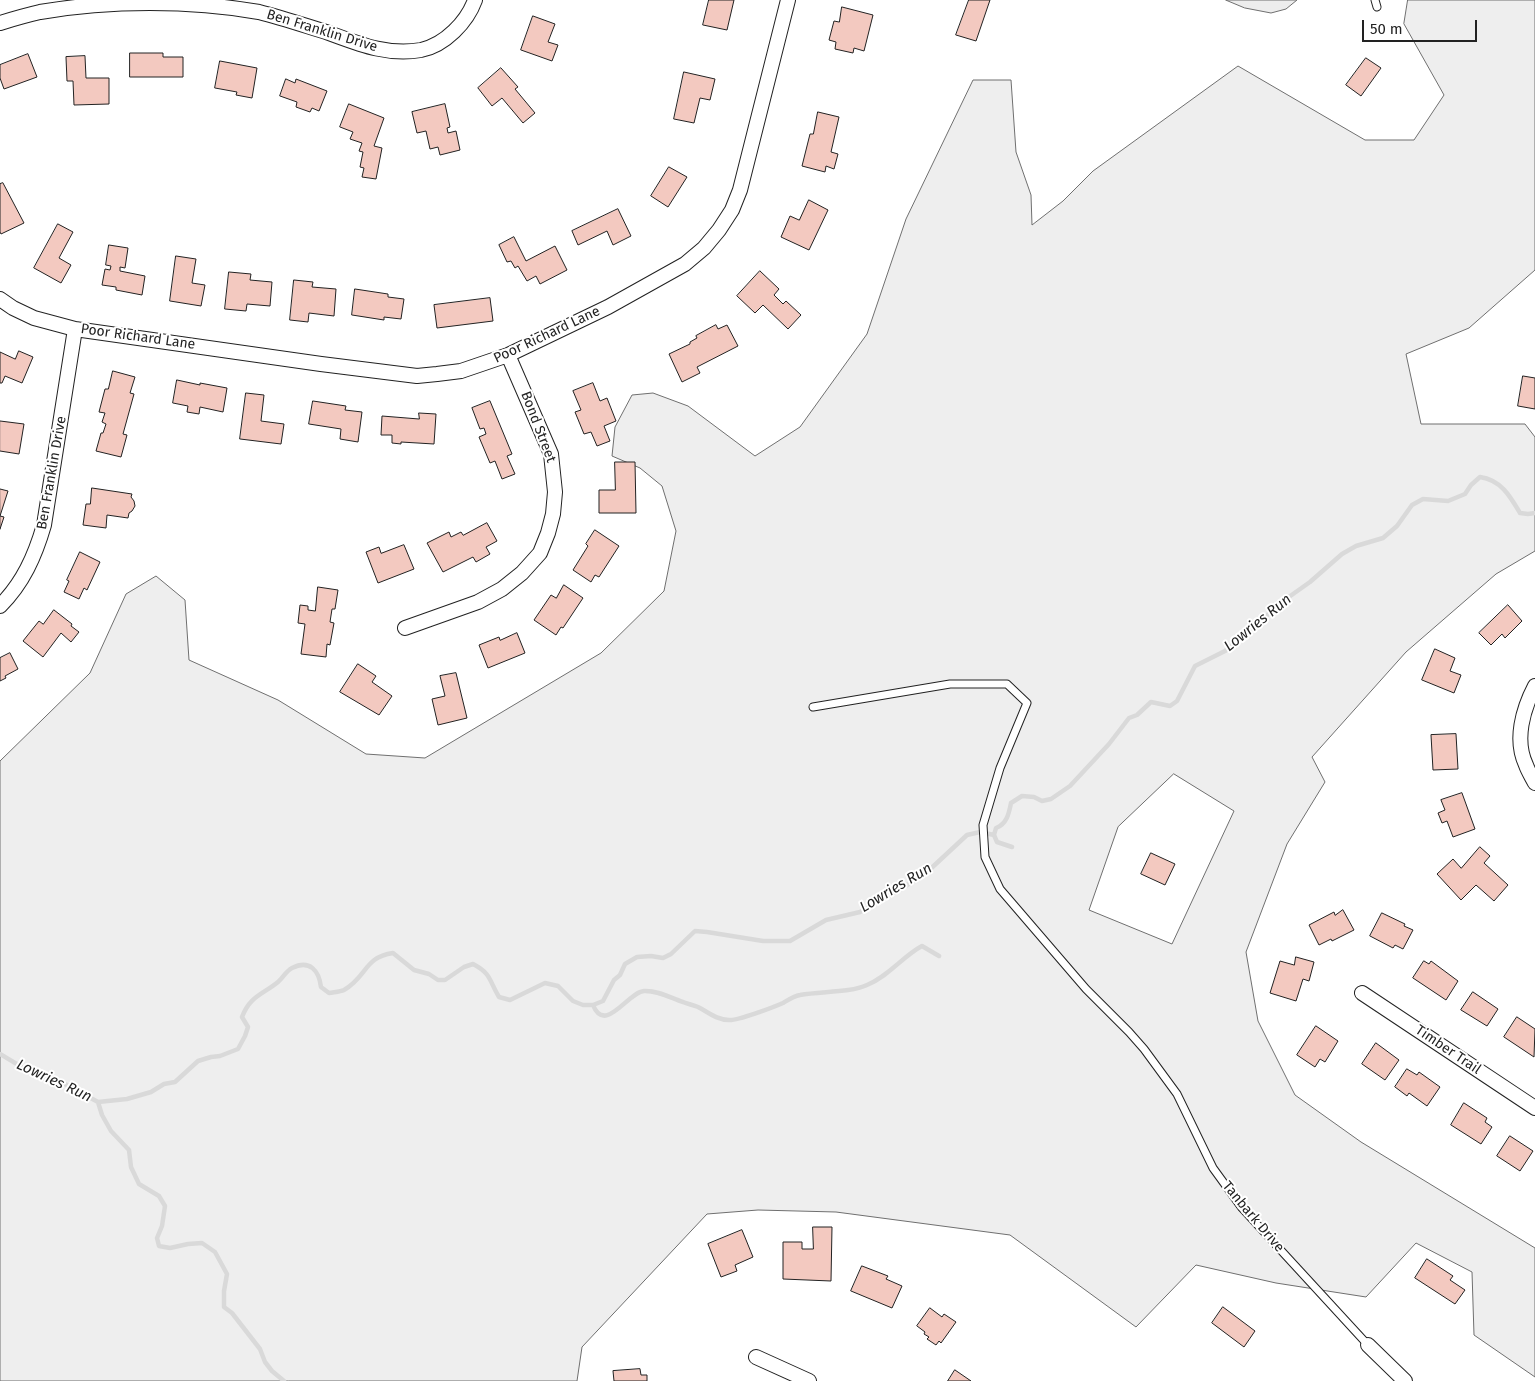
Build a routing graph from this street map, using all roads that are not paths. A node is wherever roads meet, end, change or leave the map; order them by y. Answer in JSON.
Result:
{"nodes":[{"id":1,"x":475,"y":0,"type":"edge"},
{"id":2,"x":788,"y":0,"type":"edge"},
{"id":3,"x":0,"y":23,"type":"edge"},
{"id":4,"x":0,"y":299,"type":"edge"},
{"id":5,"x":76,"y":329,"type":"junction"},
{"id":6,"x":508,"y":355,"type":"junction"},
{"id":7,"x":0,"y":606,"type":"edge"},
{"id":8,"x":405,"y":628,"type":"dead end"},
{"id":9,"x":1535,"y":686,"type":"edge"},
{"id":10,"x":813,"y":707,"type":"dead end"},
{"id":11,"x":1535,"y":783,"type":"edge"},
{"id":12,"x":1362,"y":993,"type":"dead end"},
{"id":13,"x":1535,"y":1108,"type":"edge"},
{"id":14,"x":1368,"y":1345,"type":"joint"},
{"id":15,"x":756,"y":1357,"type":"dead end"},
{"id":16,"x":809,"y":1381,"type":"edge"},
{"id":17,"x":1405,"y":1381,"type":"edge"}],
"edges":[{"from":1,"to":3,"type":"street","name":"Ben Franklin Drive"},
{"from":2,"to":6,"type":"street","name":"Poor Richard Lane"},
{"from":4,"to":5,"type":"street","name":"Poor Richard Lane"},
{"from":5,"to":6,"type":"street","name":"Poor Richard Lane"},
{"from":5,"to":7,"type":"street","name":"Ben Franklin Drive"},
{"from":6,"to":8,"type":"street","name":"Bond Street"},
{"from":9,"to":11,"type":"street"},
{"from":10,"to":14,"type":"lane","name":"Tanbark Drive"},
{"from":12,"to":13,"type":"street","name":"Timber Trail"},
{"from":14,"to":17,"type":"street","name":"Tanbark Drive"},
{"from":15,"to":16,"type":"street"}]}
